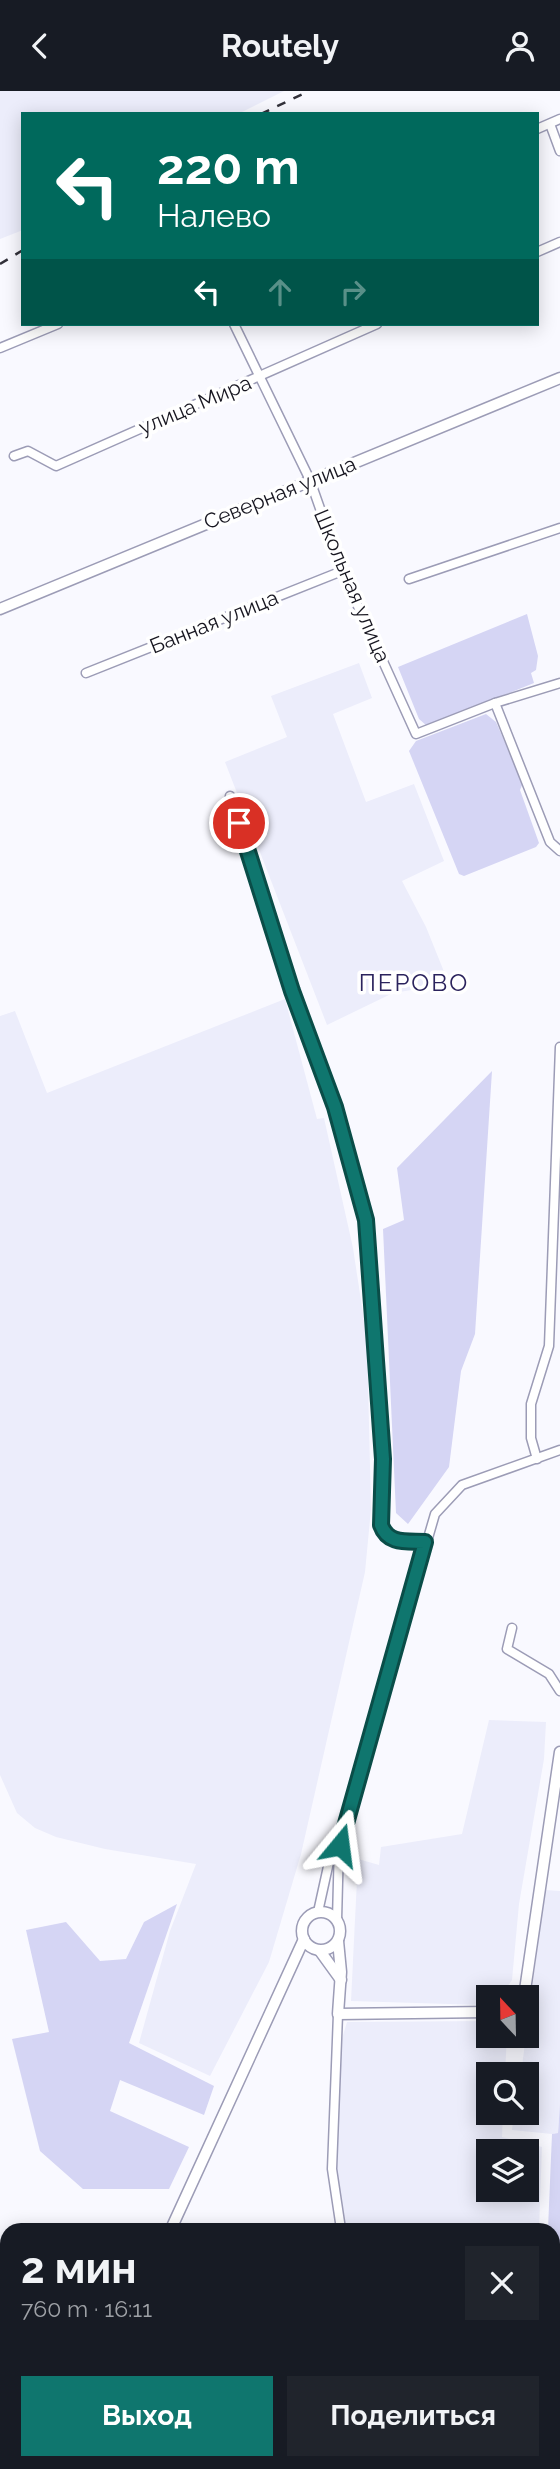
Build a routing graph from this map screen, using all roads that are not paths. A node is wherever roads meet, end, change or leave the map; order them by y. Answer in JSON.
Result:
{"nodes":[{"id":1,"x":560,"y":119,"type":"edge"},
{"id":2,"x":550,"y":124,"type":"junction"},
{"id":3,"x":539,"y":128,"type":"edge"},
{"id":4,"x":560,"y":151,"type":"edge"},
{"id":5,"x":560,"y":242,"type":"edge"},
{"id":6,"x":539,"y":251,"type":"edge"},
{"id":7,"x":53,"y":326,"type":"edge"},
{"id":8,"x":235,"y":326,"type":"edge"},
{"id":9,"x":373,"y":326,"type":"edge"},
{"id":10,"x":0,"y":348,"type":"edge"},
{"id":11,"x":260,"y":377,"type":"junction"},
{"id":12,"x":560,"y":378,"type":"edge"},
{"id":13,"x":14,"y":456,"type":"dead end"},
{"id":14,"x":310,"y":480,"type":"junction"},
{"id":15,"x":560,"y":528,"type":"edge"},
{"id":16,"x":342,"y":571,"type":"junction"},
{"id":17,"x":409,"y":579,"type":"dead end"},
{"id":18,"x":0,"y":609,"type":"edge"},
{"id":19,"x":86,"y":673,"type":"dead end"},
{"id":20,"x":560,"y":683,"type":"edge"},
{"id":21,"x":495,"y":703,"type":"junction"},
{"id":22,"x":230,"y":796,"type":"dead end"},
{"id":23,"x":560,"y":851,"type":"edge"},
{"id":24,"x":560,"y":1047,"type":"edge"},
{"id":25,"x":560,"y":1450,"type":"edge"},
{"id":26,"x":537,"y":1459,"type":"junction"},
{"id":27,"x":425,"y":1542,"type":"junction"},
{"id":28,"x":512,"y":1629,"type":"dead end"},
{"id":29,"x":560,"y":1691,"type":"edge"},
{"id":30,"x":560,"y":1752,"type":"edge"},
{"id":31,"x":340,"y":1845,"type":"junction"},
{"id":32,"x":318,"y":1912,"type":"junction"},
{"id":33,"x":337,"y":1920,"type":"junction"},
{"id":34,"x":303,"y":1939,"type":"junction"},
{"id":35,"x":338,"y":1941,"type":"junction"},
{"id":36,"x":316,"y":1950,"type":"junction"},
{"id":37,"x":294,"y":1962,"type":"junction"},
{"id":38,"x":341,"y":1980,"type":"junction"},
{"id":39,"x":525,"y":1985,"type":"edge"},
{"id":40,"x":476,"y":2012,"type":"edge"},
{"id":41,"x":338,"y":2014,"type":"junction"},
{"id":42,"x":174,"y":2223,"type":"edge"},
{"id":43,"x":340,"y":2223,"type":"edge"}],
"edges":[{"from":1,"to":2,"type":"street"},
{"from":2,"to":3,"type":"street"},
{"from":2,"to":4,"type":"street"},
{"from":5,"to":6,"type":"street"},
{"from":7,"to":10,"type":"street"},
{"from":8,"to":11,"type":"street","name":"Школьная улица"},
{"from":9,"to":11,"type":"street","name":"улица Мира"},
{"from":11,"to":13,"type":"street","name":"улица Мира"},
{"from":11,"to":14,"type":"street","name":"Школьная улица"},
{"from":12,"to":14,"type":"street","name":"Северная улица"},
{"from":14,"to":16,"type":"street","name":"Школьная улица"},
{"from":14,"to":18,"type":"street","name":"Северная улица"},
{"from":15,"to":17,"type":"street"},
{"from":16,"to":19,"type":"street","name":"Банная улица"},
{"from":16,"to":21,"type":"street","name":"Школьная улица"},
{"from":20,"to":21,"type":"street"},
{"from":21,"to":23,"type":"street"},
{"from":22,"to":27,"type":"street"},
{"from":24,"to":26,"type":"street"},
{"from":25,"to":26,"type":"street"},
{"from":26,"to":27,"type":"street"},
{"from":27,"to":31,"type":"street"},
{"from":28,"to":29,"type":"street"},
{"from":30,"to":39,"type":"street"},
{"from":31,"to":32,"type":"street"},
{"from":31,"to":33,"type":"street"},
{"from":32,"to":33,"type":"street"},
{"from":32,"to":34,"type":"street"},
{"from":33,"to":35,"type":"street"},
{"from":34,"to":36,"type":"street"},
{"from":34,"to":37,"type":"street"},
{"from":35,"to":36,"type":"street"},
{"from":35,"to":38,"type":"street"},
{"from":36,"to":37,"type":"street"},
{"from":36,"to":38,"type":"street"},
{"from":37,"to":42,"type":"street"},
{"from":38,"to":41,"type":"street"},
{"from":40,"to":41,"type":"street"},
{"from":41,"to":43,"type":"street"}]}
